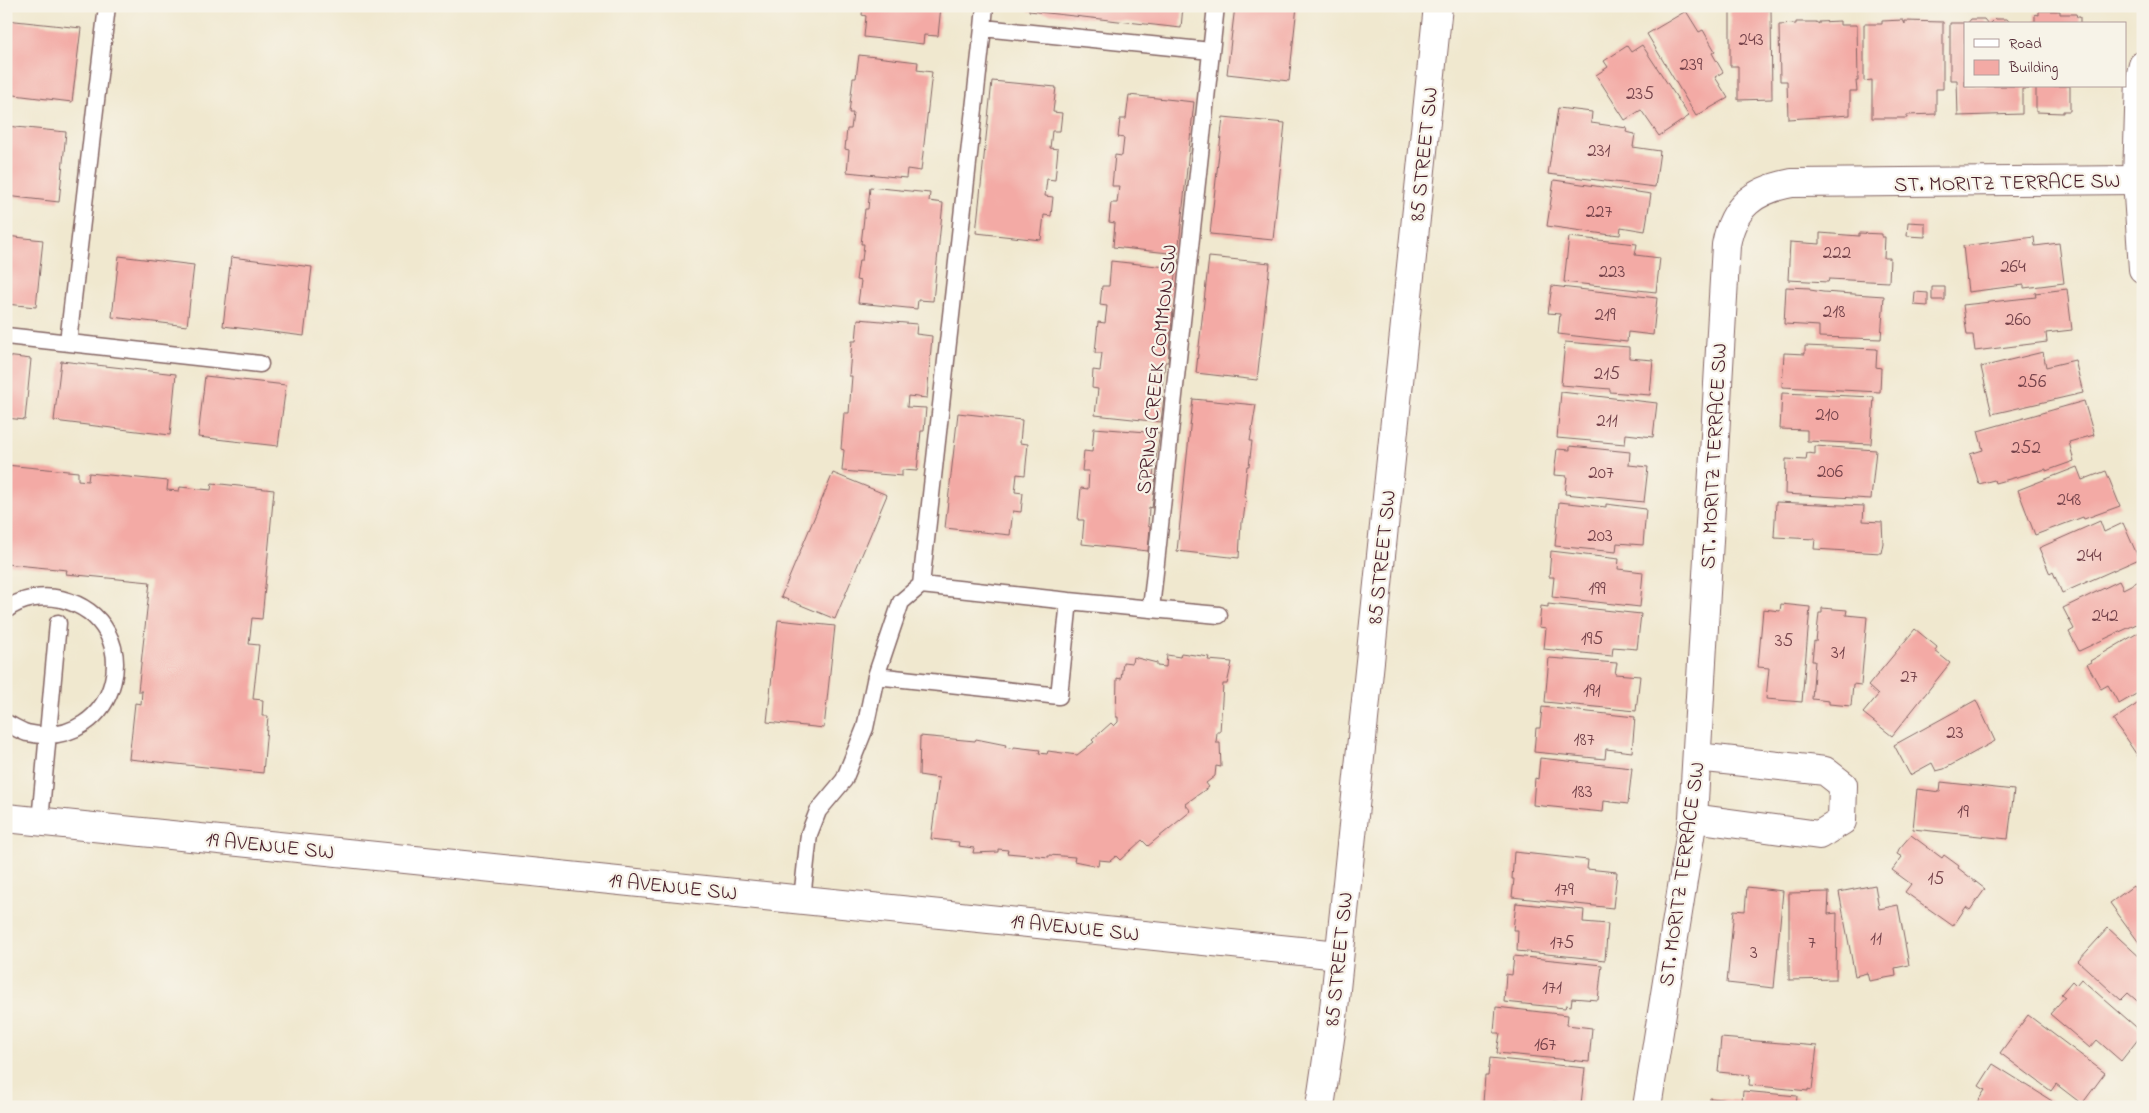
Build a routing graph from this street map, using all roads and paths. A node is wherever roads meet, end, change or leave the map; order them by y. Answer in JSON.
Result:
{"nodes":[{"id":1,"x":107,"y":6,"type":"edge"},
{"id":2,"x":985,"y":6,"type":"edge"},
{"id":3,"x":1216,"y":6,"type":"edge"},
{"id":4,"x":1438,"y":6,"type":"edge"},
{"id":5,"x":983,"y":28,"type":"junction"},
{"id":6,"x":1212,"y":51,"type":"junction"},
{"id":7,"x":2143,"y":65,"type":"edge"},
{"id":8,"x":2137,"y":180,"type":"junction"},
{"id":9,"x":2143,"y":268,"type":"edge"},
{"id":10,"x":6,"y":336,"type":"edge"},
{"id":11,"x":68,"y":342,"type":"junction"},
{"id":12,"x":260,"y":364,"type":"dead end"},
{"id":13,"x":921,"y":585,"type":"junction"},
{"id":14,"x":1069,"y":600,"type":"junction"},
{"id":15,"x":1151,"y":609,"type":"junction"},
{"id":16,"x":6,"y":610,"type":"edge"},
{"id":17,"x":1219,"y":615,"type":"dead end"},
{"id":18,"x":58,"y":623,"type":"dead end"},
{"id":19,"x":876,"y":676,"type":"junction"},
{"id":20,"x":6,"y":723,"type":"edge"},
{"id":21,"x":47,"y":735,"type":"junction"},
{"id":22,"x":1697,"y":757,"type":"junction"},
{"id":23,"x":6,"y":818,"type":"edge"},
{"id":24,"x":1692,"y":818,"type":"junction"},
{"id":25,"x":40,"y":822,"type":"junction"},
{"id":26,"x":802,"y":899,"type":"junction"},
{"id":27,"x":1339,"y":955,"type":"junction"},
{"id":28,"x":1320,"y":1107,"type":"edge"},
{"id":29,"x":1647,"y":1107,"type":"edge"}],
"edges":[{"from":1,"to":11,"type":"lane"},
{"from":2,"to":5,"type":"lane"},
{"from":3,"to":6,"type":"lane","name":"SPRING CREEK COMMON SW"},
{"from":4,"to":27,"type":"street","name":"85 STREET SW"},
{"from":5,"to":6,"type":"lane"},
{"from":5,"to":13,"type":"lane"},
{"from":6,"to":15,"type":"lane","name":"SPRING CREEK COMMON SW"},
{"from":7,"to":8,"type":"street"},
{"from":8,"to":9,"type":"street"},
{"from":8,"to":22,"type":"street","name":"ST. MORITZ TERRACE SW"},
{"from":10,"to":11,"type":"lane"},
{"from":11,"to":12,"type":"lane"},
{"from":13,"to":14,"type":"lane"},
{"from":13,"to":19,"type":"lane"},
{"from":14,"to":15,"type":"lane"},
{"from":14,"to":19,"type":"lane"},
{"from":15,"to":17,"type":"lane"},
{"from":16,"to":21,"type":"lane"},
{"from":18,"to":21,"type":"lane"},
{"from":19,"to":26,"type":"lane"},
{"from":20,"to":21,"type":"lane"},
{"from":21,"to":25,"type":"lane"},
{"from":22,"to":24,"type":"street","name":"ST. MORITZ TERRACE SW"},
{"from":22,"to":24,"type":"street"},
{"from":23,"to":25,"type":"street","name":"19 AVENUE SW"},
{"from":24,"to":29,"type":"street","name":"ST. MORITZ TERRACE SW"},
{"from":25,"to":26,"type":"street","name":"19 AVENUE SW"},
{"from":26,"to":27,"type":"street","name":"19 AVENUE SW"},
{"from":27,"to":28,"type":"street","name":"85 STREET SW"}]}
